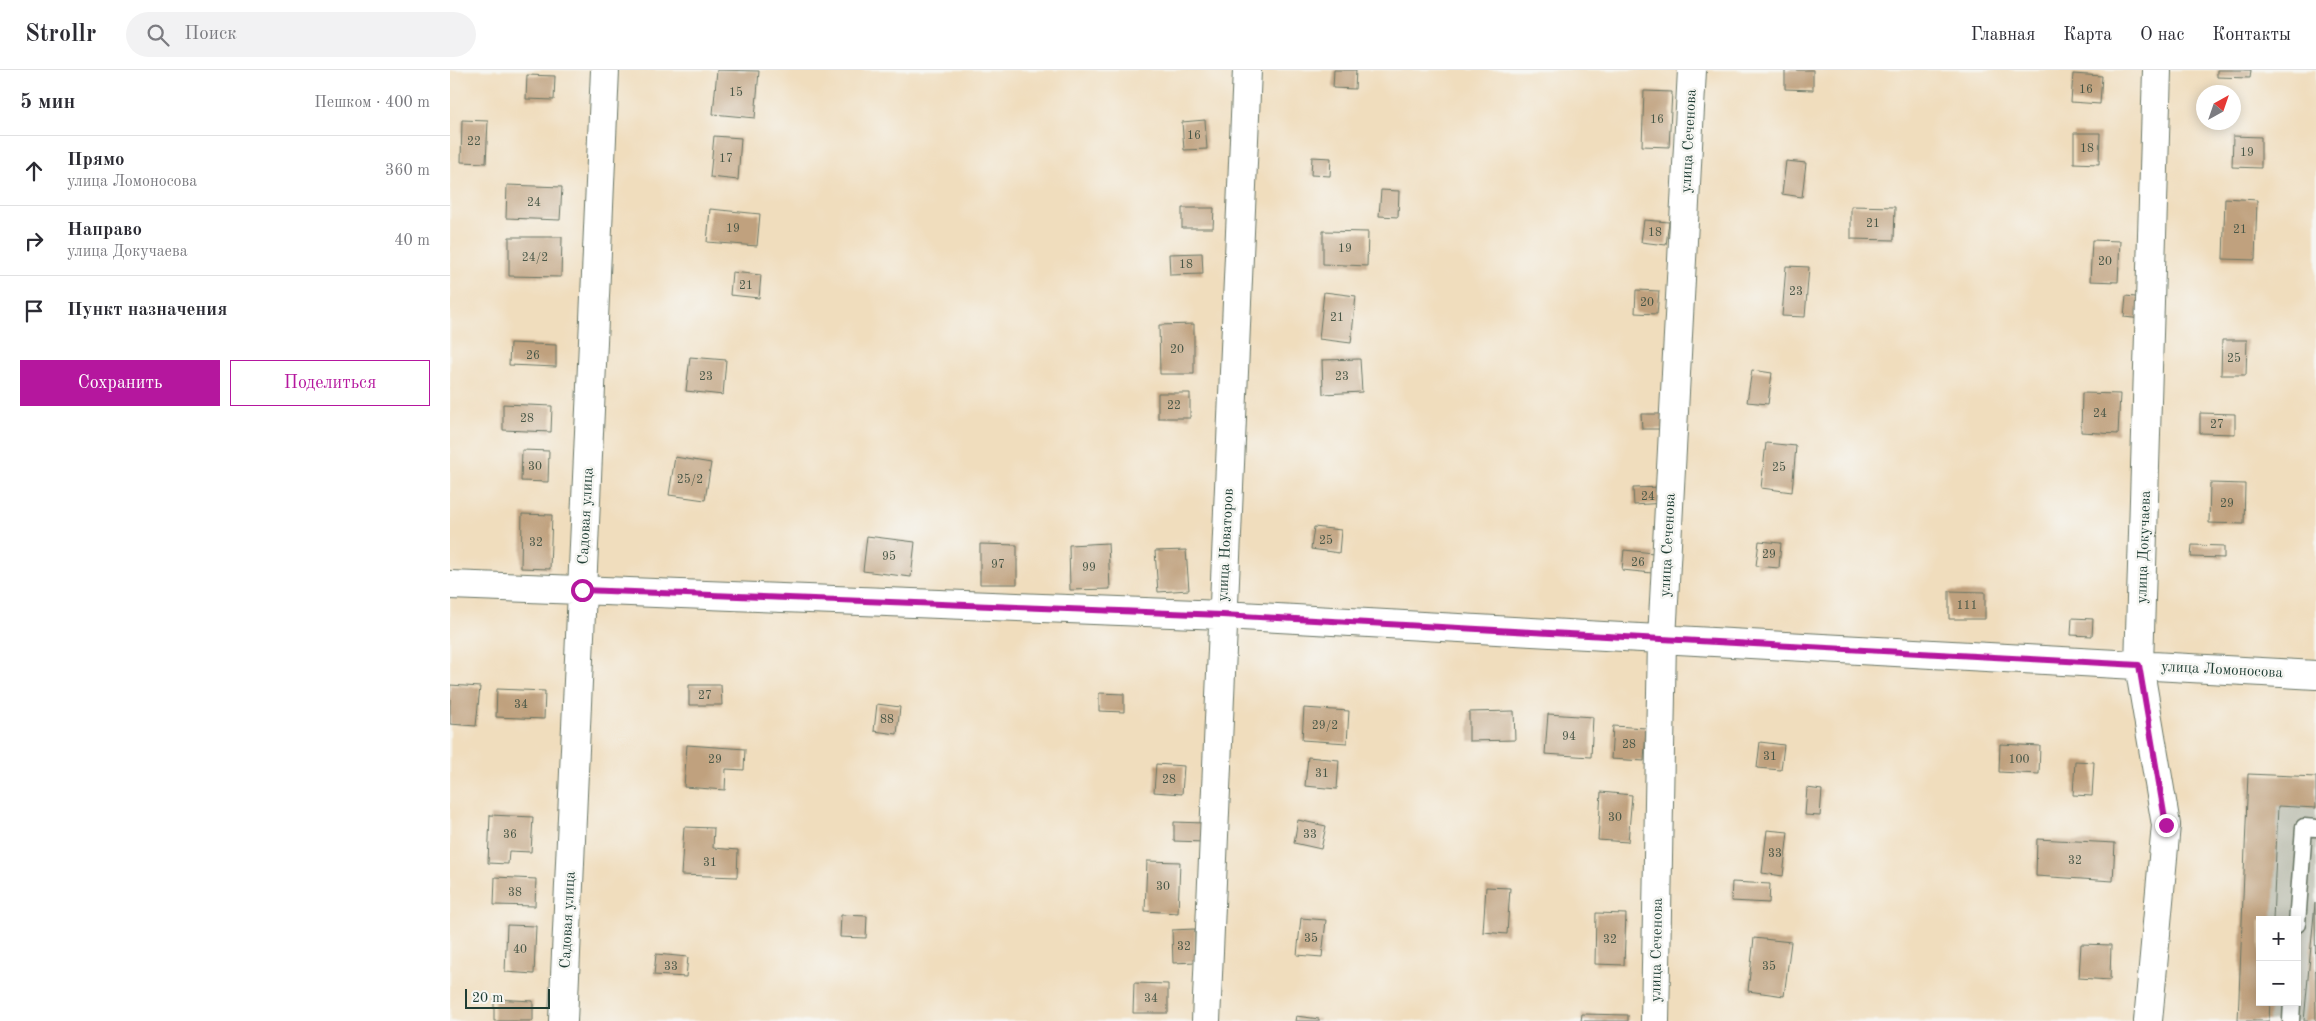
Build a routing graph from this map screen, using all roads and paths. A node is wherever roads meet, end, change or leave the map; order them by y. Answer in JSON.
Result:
{"nodes":[{"id":1,"x":604,"y":70,"type":"edge"},
{"id":2,"x":1247,"y":70,"type":"edge"},
{"id":3,"x":1692,"y":70,"type":"edge"},
{"id":4,"x":2157,"y":70,"type":"edge"},
{"id":5,"x":450,"y":585,"type":"edge"},
{"id":6,"x":582,"y":590,"type":"junction"},
{"id":7,"x":1222,"y":615,"type":"junction"},
{"id":8,"x":1662,"y":639,"type":"junction"},
{"id":9,"x":2139,"y":665,"type":"junction"},
{"id":10,"x":2316,"y":675,"type":"edge"},
{"id":11,"x":2316,"y":828,"type":"edge"},
{"id":12,"x":2298,"y":916,"type":"edge"},
{"id":13,"x":2292,"y":1006,"type":"edge"},
{"id":14,"x":562,"y":1021,"type":"edge"},
{"id":15,"x":1206,"y":1021,"type":"edge"},
{"id":16,"x":1655,"y":1021,"type":"edge"},
{"id":17,"x":2148,"y":1021,"type":"edge"},
{"id":18,"x":2291,"y":1021,"type":"edge"}],
"edges":[{"from":1,"to":6,"type":"street","name":"Садовая улица"},
{"from":2,"to":7,"type":"street","name":"улица Новаторов"},
{"from":3,"to":8,"type":"street","name":"улица Сеченова"},
{"from":4,"to":9,"type":"street","name":"улица Докучаева"},
{"from":5,"to":6,"type":"street","name":"улица Ломоносова"},
{"from":6,"to":7,"type":"street","name":"улица Ломоносова"},
{"from":6,"to":14,"type":"street","name":"Садовая улица"},
{"from":7,"to":8,"type":"street","name":"улица Ломоносова"},
{"from":7,"to":15,"type":"street","name":"улица Новаторов"},
{"from":8,"to":9,"type":"street","name":"улица Ломоносова"},
{"from":8,"to":16,"type":"street","name":"улица Сеченова"},
{"from":9,"to":10,"type":"street","name":"улица Ломоносова"},
{"from":9,"to":17,"type":"street","name":"улица Докучаева"},
{"from":11,"to":12,"type":"lane"},
{"from":13,"to":18,"type":"lane"}]}
